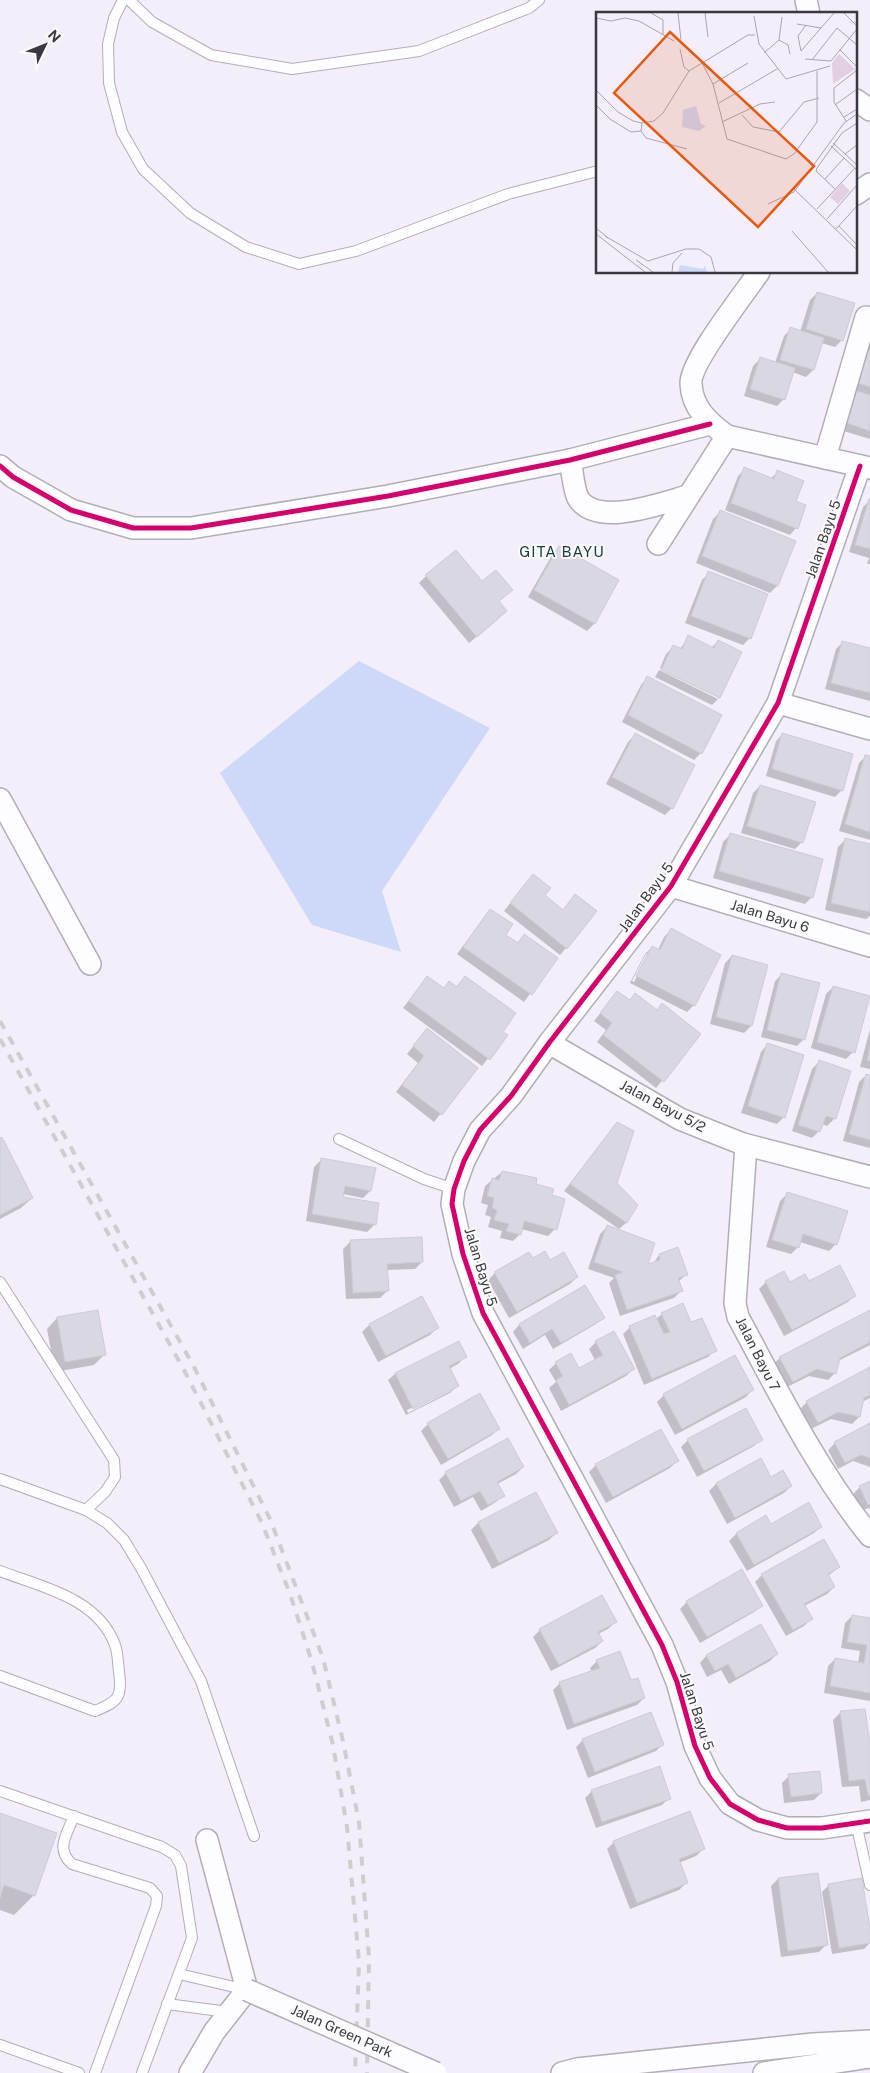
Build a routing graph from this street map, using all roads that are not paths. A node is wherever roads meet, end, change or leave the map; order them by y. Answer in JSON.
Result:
{"nodes":[{"id":1,"x":123,"y":0,"type":"edge"},
{"id":2,"x":129,"y":0,"type":"edge"},
{"id":3,"x":539,"y":0,"type":"edge"},
{"id":4,"x":596,"y":172,"type":"edge"},
{"id":5,"x":870,"y":184,"type":"edge"},
{"id":6,"x":858,"y":193,"type":"edge"},
{"id":7,"x":758,"y":274,"type":"edge"},
{"id":8,"x":866,"y":317,"type":"dead end"},
{"id":9,"x":718,"y":430,"type":"junction"},
{"id":10,"x":825,"y":458,"type":"junction"},
{"id":11,"x":570,"y":460,"type":"junction"},
{"id":12,"x":0,"y":466,"type":"edge"},
{"id":13,"x":865,"y":467,"type":"edge"},
{"id":14,"x":688,"y":496,"type":"junction"},
{"id":15,"x":658,"y":544,"type":"dead end"},
{"id":16,"x":778,"y":703,"type":"junction"},
{"id":17,"x":870,"y":729,"type":"edge"},
{"id":18,"x":0,"y":799,"type":"edge"},
{"id":19,"x":671,"y":886,"type":"junction"},
{"id":20,"x":870,"y":946,"type":"edge"},
{"id":21,"x":90,"y":964,"type":"dead end"},
{"id":22,"x":549,"y":1042,"type":"junction"},
{"id":23,"x":339,"y":1139,"type":"dead end"},
{"id":24,"x":746,"y":1145,"type":"junction"},
{"id":25,"x":870,"y":1177,"type":"edge"},
{"id":26,"x":454,"y":1189,"type":"junction"},
{"id":27,"x":0,"y":1282,"type":"edge"},
{"id":28,"x":0,"y":1479,"type":"edge"},
{"id":29,"x":86,"y":1510,"type":"junction"},
{"id":30,"x":870,"y":1536,"type":"edge"},
{"id":31,"x":0,"y":1571,"type":"edge"},
{"id":32,"x":0,"y":1676,"type":"edge"},
{"id":33,"x":0,"y":1791,"type":"edge"},
{"id":34,"x":74,"y":1816,"type":"junction"},
{"id":35,"x":863,"y":1822,"type":"edge"},
{"id":36,"x":254,"y":1836,"type":"dead end"},
{"id":37,"x":207,"y":1840,"type":"dead end"},
{"id":38,"x":870,"y":1885,"type":"edge"},
{"id":39,"x":179,"y":1974,"type":"junction"},
{"id":40,"x":248,"y":1990,"type":"junction"},
{"id":41,"x":167,"y":2004,"type":"junction"},
{"id":42,"x":228,"y":2012,"type":"junction"},
{"id":43,"x":870,"y":2041,"type":"edge"},
{"id":44,"x":0,"y":2045,"type":"edge"},
{"id":45,"x":870,"y":2057,"type":"edge"},
{"id":46,"x":870,"y":2062,"type":"edge"},
{"id":47,"x":79,"y":2073,"type":"edge"},
{"id":48,"x":95,"y":2073,"type":"edge"},
{"id":49,"x":142,"y":2073,"type":"edge"},
{"id":50,"x":190,"y":2073,"type":"edge"},
{"id":51,"x":436,"y":2073,"type":"edge"},
{"id":52,"x":562,"y":2073,"type":"edge"},
{"id":53,"x":764,"y":2073,"type":"edge"},
{"id":54,"x":854,"y":2073,"type":"edge"}],
"edges":[{"from":1,"to":4,"type":"lane"},
{"from":2,"to":3,"type":"lane"},
{"from":5,"to":6,"type":"street"},
{"from":7,"to":9,"type":"street"},
{"from":8,"to":10,"type":"street"},
{"from":9,"to":10,"type":"street"},
{"from":9,"to":11,"type":"street"},
{"from":9,"to":14,"type":"street"},
{"from":10,"to":13,"type":"street"},
{"from":11,"to":12,"type":"street"},
{"from":11,"to":14,"type":"street"},
{"from":13,"to":16,"type":"street","name":"Jalan Bayu 5"},
{"from":14,"to":15,"type":"street"},
{"from":16,"to":17,"type":"street"},
{"from":16,"to":19,"type":"street","name":"Jalan Bayu 5"},
{"from":18,"to":21,"type":"street"},
{"from":19,"to":20,"type":"street","name":"Jalan Bayu 6"},
{"from":19,"to":22,"type":"street","name":"Jalan Bayu 5"},
{"from":22,"to":24,"type":"street","name":"Jalan Bayu 5/2"},
{"from":22,"to":26,"type":"street","name":"Jalan Bayu 5"},
{"from":23,"to":26,"type":"lane"},
{"from":24,"to":25,"type":"street","name":"Jalan Bayu 5/2"},
{"from":24,"to":30,"type":"street","name":"Jalan Bayu 7"},
{"from":26,"to":35,"type":"street","name":"Jalan Bayu 5"},
{"from":27,"to":29,"type":"lane"},
{"from":28,"to":29,"type":"lane"},
{"from":29,"to":36,"type":"lane"},
{"from":31,"to":32,"type":"lane"},
{"from":33,"to":34,"type":"lane"},
{"from":34,"to":39,"type":"lane"},
{"from":34,"to":48,"type":"lane"},
{"from":35,"to":38,"type":"lane"},
{"from":37,"to":40,"type":"street"},
{"from":39,"to":40,"type":"lane"},
{"from":39,"to":41,"type":"lane"},
{"from":40,"to":42,"type":"street"},
{"from":40,"to":51,"type":"street","name":"Jalan Green Park","bridge":true},
{"from":41,"to":42,"type":"lane"},
{"from":41,"to":49,"type":"lane"},
{"from":42,"to":50,"type":"street"},
{"from":43,"to":52,"type":"street"},
{"from":44,"to":47,"type":"lane"},
{"from":45,"to":53,"type":"street"},
{"from":46,"to":54,"type":"street"}]}
